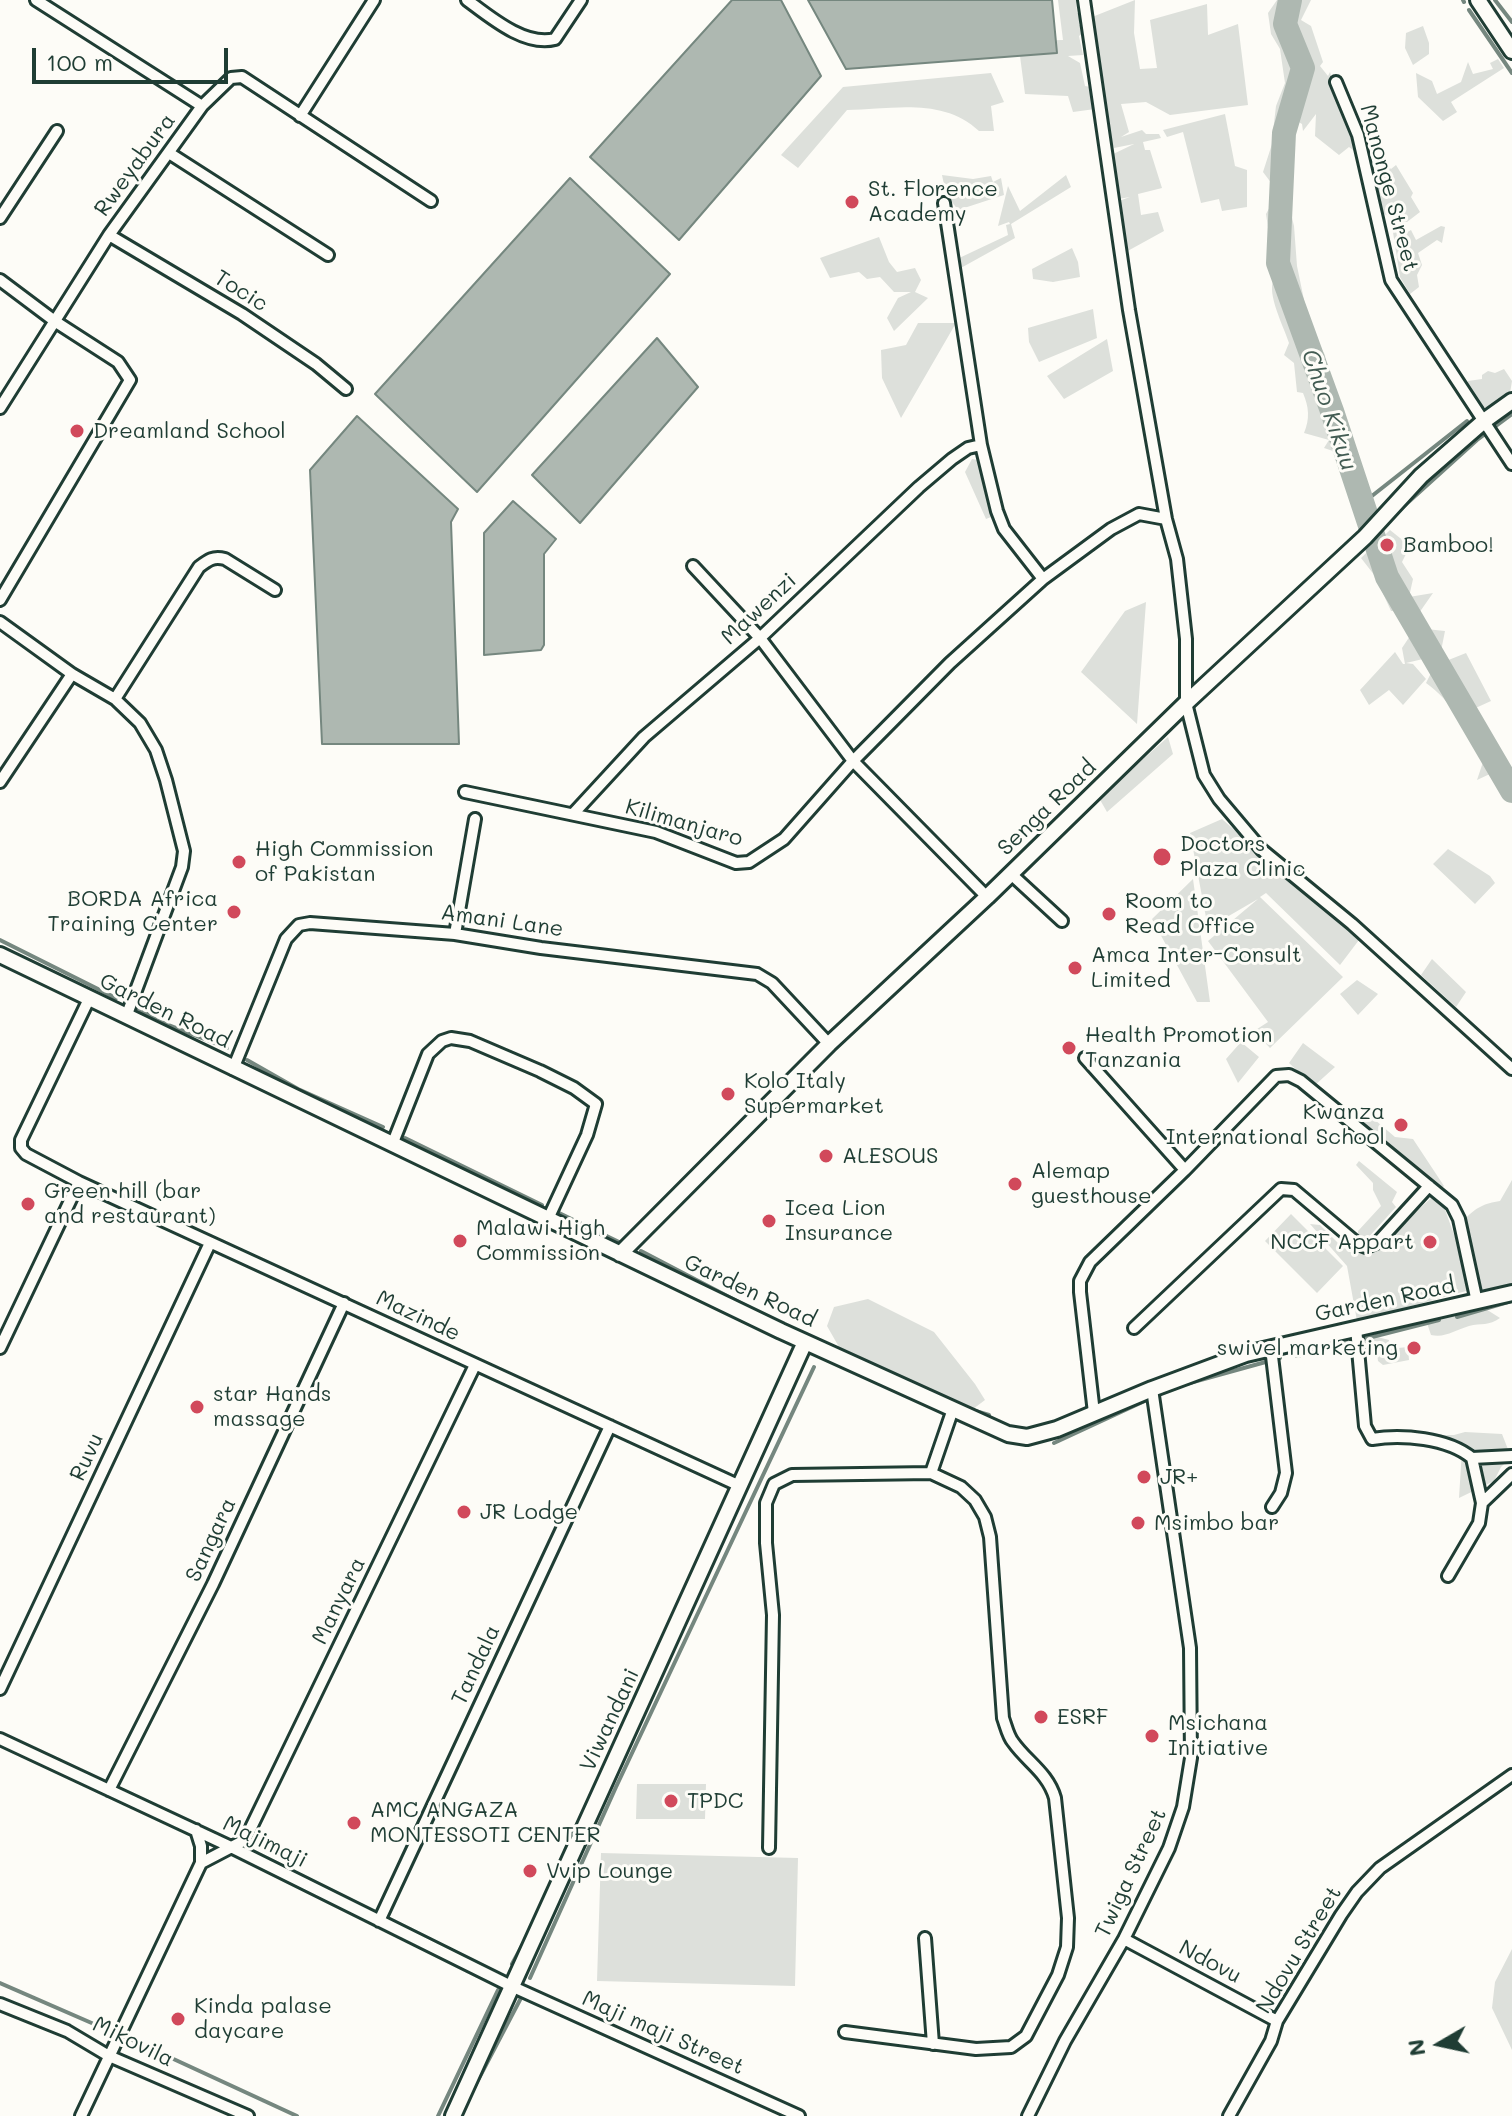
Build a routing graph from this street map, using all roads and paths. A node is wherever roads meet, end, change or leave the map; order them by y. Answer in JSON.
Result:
{"nodes":[{"id":1,"x":36,"y":0,"type":"edge"},
{"id":2,"x":374,"y":0,"type":"edge"},
{"id":3,"x":467,"y":0,"type":"edge"},
{"id":4,"x":1084,"y":0,"type":"edge"},
{"id":5,"x":1478,"y":0,"type":"edge"},
{"id":6,"x":578,"y":5,"type":"edge"},
{"id":7,"x":1512,"y":51,"type":"edge"},
{"id":8,"x":1336,"y":82,"type":"dead end"},
{"id":9,"x":202,"y":106,"type":"junction"},
{"id":10,"x":300,"y":116,"type":"junction"},
{"id":11,"x":57,"y":131,"type":"dead end"},
{"id":12,"x":169,"y":153,"type":"junction"},
{"id":13,"x":431,"y":201,"type":"dead end"},
{"id":14,"x":944,"y":203,"type":"dead end"},
{"id":15,"x":0,"y":218,"type":"edge"},
{"id":16,"x":109,"y":235,"type":"junction"},
{"id":17,"x":328,"y":255,"type":"dead end"},
{"id":18,"x":0,"y":280,"type":"edge"},
{"id":19,"x":56,"y":322,"type":"junction"},
{"id":20,"x":346,"y":389,"type":"dead end"},
{"id":21,"x":1512,"y":401,"type":"edge"},
{"id":22,"x":0,"y":408,"type":"edge"},
{"id":23,"x":1484,"y":421,"type":"junction"},
{"id":24,"x":981,"y":445,"type":"junction"},
{"id":25,"x":1512,"y":464,"type":"edge"},
{"id":26,"x":1166,"y":519,"type":"junction"},
{"id":27,"x":693,"y":566,"type":"dead end"},
{"id":28,"x":1043,"y":579,"type":"junction"},
{"id":29,"x":275,"y":590,"type":"dead end"},
{"id":30,"x":0,"y":600,"type":"edge"},
{"id":31,"x":0,"y":622,"type":"edge"},
{"id":32,"x":760,"y":638,"type":"junction"},
{"id":33,"x":72,"y":674,"type":"junction"},
{"id":34,"x":115,"y":699,"type":"junction"},
{"id":35,"x":1186,"y":703,"type":"junction"},
{"id":36,"x":853,"y":761,"type":"junction"},
{"id":37,"x":0,"y":782,"type":"edge"},
{"id":38,"x":465,"y":792,"type":"dead end"},
{"id":39,"x":573,"y":814,"type":"junction"},
{"id":40,"x":475,"y":819,"type":"dead end"},
{"id":41,"x":1011,"y":874,"type":"junction"},
{"id":42,"x":987,"y":897,"type":"junction"},
{"id":43,"x":1062,"y":921,"type":"dead end"},
{"id":44,"x":455,"y":934,"type":"junction"},
{"id":45,"x":0,"y":955,"type":"edge"},
{"id":46,"x":89,"y":999,"type":"junction"},
{"id":47,"x":126,"y":1017,"type":"junction"},
{"id":48,"x":829,"y":1044,"type":"junction"},
{"id":49,"x":1085,"y":1058,"type":"dead end"},
{"id":50,"x":233,"y":1069,"type":"junction"},
{"id":51,"x":1512,"y":1069,"type":"edge"},
{"id":52,"x":392,"y":1145,"type":"junction"},
{"id":53,"x":1185,"y":1170,"type":"junction"},
{"id":54,"x":79,"y":1182,"type":"junction"},
{"id":55,"x":1429,"y":1186,"type":"junction"},
{"id":56,"x":548,"y":1219,"type":"junction"},
{"id":57,"x":210,"y":1243,"type":"junction"},
{"id":58,"x":620,"y":1254,"type":"junction"},
{"id":59,"x":1512,"y":1293,"type":"edge"},
{"id":60,"x":1477,"y":1302,"type":"junction"},
{"id":61,"x":344,"y":1303,"type":"junction"},
{"id":62,"x":1134,"y":1328,"type":"dead end"},
{"id":63,"x":1356,"y":1328,"type":"junction"},
{"id":64,"x":805,"y":1342,"type":"junction"},
{"id":65,"x":0,"y":1348,"type":"edge"},
{"id":66,"x":1271,"y":1348,"type":"junction"},
{"id":67,"x":475,"y":1365,"type":"junction"},
{"id":68,"x":1152,"y":1389,"type":"junction"},
{"id":69,"x":953,"y":1409,"type":"junction"},
{"id":70,"x":1094,"y":1413,"type":"junction"},
{"id":71,"x":610,"y":1426,"type":"junction"},
{"id":72,"x":1512,"y":1456,"type":"edge"},
{"id":73,"x":1472,"y":1458,"type":"junction"},
{"id":74,"x":931,"y":1473,"type":"junction"},
{"id":75,"x":1512,"y":1474,"type":"edge"},
{"id":76,"x":740,"y":1486,"type":"junction"},
{"id":77,"x":1482,"y":1503,"type":"junction"},
{"id":78,"x":1272,"y":1507,"type":"dead end"},
{"id":79,"x":1448,"y":1576,"type":"dead end"},
{"id":80,"x":0,"y":1689,"type":"edge"},
{"id":81,"x":0,"y":1739,"type":"edge"},
{"id":82,"x":1512,"y":1775,"type":"edge"},
{"id":83,"x":109,"y":1790,"type":"junction"},
{"id":84,"x":196,"y":1830,"type":"junction"},
{"id":85,"x":231,"y":1847,"type":"junction"},
{"id":86,"x":769,"y":1848,"type":"dead end"},
{"id":87,"x":201,"y":1863,"type":"junction"},
{"id":88,"x":379,"y":1921,"type":"junction"},
{"id":89,"x":925,"y":1938,"type":"dead end"},
{"id":90,"x":1124,"y":1939,"type":"junction"},
{"id":91,"x":511,"y":1986,"type":"junction"},
{"id":92,"x":0,"y":2004,"type":"edge"},
{"id":93,"x":1277,"y":2021,"type":"junction"},
{"id":94,"x":845,"y":2032,"type":"dead end"},
{"id":95,"x":933,"y":2044,"type":"junction"},
{"id":96,"x":109,"y":2056,"type":"junction"},
{"id":97,"x":241,"y":2115,"type":"edge"},
{"id":98,"x":81,"y":2116,"type":"edge"},
{"id":99,"x":453,"y":2116,"type":"edge"},
{"id":100,"x":799,"y":2116,"type":"edge"},
{"id":101,"x":1028,"y":2116,"type":"edge"},
{"id":102,"x":1229,"y":2116,"type":"edge"}],
"edges":[{"from":1,"to":9,"type":"street"},
{"from":2,"to":10,"type":"street"},
{"from":3,"to":6,"type":"street"},
{"from":4,"to":26,"type":"street"},
{"from":5,"to":7,"type":"street"},
{"from":8,"to":23,"type":"street","name":"Manonge Street"},
{"from":9,"to":10,"type":"street","name":"Rweyabura"},
{"from":9,"to":12,"type":"street","name":"Rweyabura"},
{"from":10,"to":13,"type":"street","name":"Rweyabura"},
{"from":11,"to":15,"type":"street"},
{"from":12,"to":16,"type":"street","name":"Rweyabura"},
{"from":12,"to":17,"type":"street"},
{"from":14,"to":24,"type":"street"},
{"from":16,"to":19,"type":"street","name":"Rweyabura"},
{"from":16,"to":20,"type":"street","name":"Tocic"},
{"from":18,"to":19,"type":"street"},
{"from":19,"to":22,"type":"street","name":"Rweyabura"},
{"from":19,"to":30,"type":"street"},
{"from":21,"to":23,"type":"street","name":"Senga Road"},
{"from":23,"to":25,"type":"street","name":"Manonge Street"},
{"from":23,"to":35,"type":"street","name":"Senga Road"},
{"from":24,"to":28,"type":"street"},
{"from":24,"to":32,"type":"street","name":"Mawenzi"},
{"from":26,"to":28,"type":"street","name":"Kilimanjaro"},
{"from":26,"to":35,"type":"street"},
{"from":27,"to":32,"type":"street"},
{"from":28,"to":36,"type":"street","name":"Kilimanjaro"},
{"from":29,"to":34,"type":"street"},
{"from":31,"to":33,"type":"street"},
{"from":32,"to":36,"type":"street"},
{"from":32,"to":39,"type":"street","name":"Mawenzi"},
{"from":33,"to":34,"type":"street"},
{"from":33,"to":37,"type":"street"},
{"from":34,"to":47,"type":"street"},
{"from":35,"to":41,"type":"street","name":"Senga Road"},
{"from":35,"to":51,"type":"street"},
{"from":36,"to":39,"type":"street","name":"Kilimanjaro"},
{"from":36,"to":42,"type":"street"},
{"from":38,"to":39,"type":"street","name":"Kilimanjaro"},
{"from":40,"to":44,"type":"street"},
{"from":41,"to":42,"type":"street","name":"Senga Road"},
{"from":41,"to":43,"type":"street"},
{"from":42,"to":48,"type":"street","name":"Senga Road"},
{"from":44,"to":48,"type":"street","name":"Amani Lane"},
{"from":44,"to":50,"type":"street","name":"Amani Lane"},
{"from":45,"to":46,"type":"street","name":"Garden Road"},
{"from":46,"to":47,"type":"street","name":"Garden Road"},
{"from":46,"to":54,"type":"street","name":"Mazinde"},
{"from":47,"to":50,"type":"street","name":"Garden Road"},
{"from":48,"to":58,"type":"street","name":"Senga Road"},
{"from":49,"to":53,"type":"street"},
{"from":50,"to":52,"type":"street","name":"Garden Road"},
{"from":52,"to":56,"type":"street","name":"Garden Road"},
{"from":52,"to":56,"type":"street"},
{"from":53,"to":55,"type":"street"},
{"from":53,"to":70,"type":"street"},
{"from":54,"to":57,"type":"street","name":"Mazinde"},
{"from":54,"to":65,"type":"street"},
{"from":55,"to":60,"type":"street"},
{"from":55,"to":62,"type":"street"},
{"from":56,"to":58,"type":"street","name":"Garden Road"},
{"from":57,"to":61,"type":"street","name":"Mazinde"},
{"from":57,"to":80,"type":"street","name":"Ruvu"},
{"from":58,"to":64,"type":"street","name":"Garden Road"},
{"from":59,"to":60,"type":"street","name":"Garden Road"},
{"from":60,"to":63,"type":"street","name":"Garden Road"},
{"from":61,"to":67,"type":"street","name":"Mazinde"},
{"from":61,"to":83,"type":"street","name":"Sangara"},
{"from":63,"to":66,"type":"street","name":"Garden Road"},
{"from":63,"to":73,"type":"street"},
{"from":64,"to":69,"type":"street","name":"Garden Road"},
{"from":64,"to":76,"type":"street","name":"Viwandani"},
{"from":66,"to":68,"type":"street","name":"Garden Road"},
{"from":66,"to":78,"type":"street"},
{"from":67,"to":71,"type":"street","name":"Mazinde"},
{"from":67,"to":85,"type":"street","name":"Manyara"},
{"from":68,"to":70,"type":"street","name":"Garden Road"},
{"from":68,"to":90,"type":"street","name":"Twiga Street"},
{"from":69,"to":70,"type":"street","name":"Garden Road"},
{"from":69,"to":74,"type":"street"},
{"from":71,"to":76,"type":"street","name":"Mazinde"},
{"from":71,"to":88,"type":"street","name":"Tandala"},
{"from":72,"to":73,"type":"street"},
{"from":73,"to":77,"type":"street"},
{"from":74,"to":86,"type":"street"},
{"from":74,"to":95,"type":"street"},
{"from":75,"to":77,"type":"street"},
{"from":76,"to":91,"type":"street","name":"Viwandani"},
{"from":77,"to":79,"type":"street"},
{"from":81,"to":83,"type":"street","name":"Majimaji"},
{"from":82,"to":93,"type":"street","name":"Ndovu Street"},
{"from":83,"to":84,"type":"street","name":"Majimaji"},
{"from":84,"to":85,"type":"street","name":"Majimaji"},
{"from":84,"to":87,"type":"street"},
{"from":85,"to":87,"type":"street"},
{"from":85,"to":88,"type":"street","name":"Majimaji"},
{"from":87,"to":96,"type":"street"},
{"from":88,"to":91,"type":"street","name":"Majimaji"},
{"from":89,"to":95,"type":"street"},
{"from":90,"to":93,"type":"street","name":"Ndovu"},
{"from":90,"to":101,"type":"street","name":"Twiga Street"},
{"from":91,"to":99,"type":"street","name":"Viwandani"},
{"from":91,"to":100,"type":"street","name":"Maji maji Street"},
{"from":92,"to":96,"type":"street","name":"Mikovila"},
{"from":93,"to":102,"type":"street","name":"Ndovu Street"},
{"from":94,"to":95,"type":"street"},
{"from":96,"to":97,"type":"street","name":"Mikovila"},
{"from":96,"to":98,"type":"street"}]}
